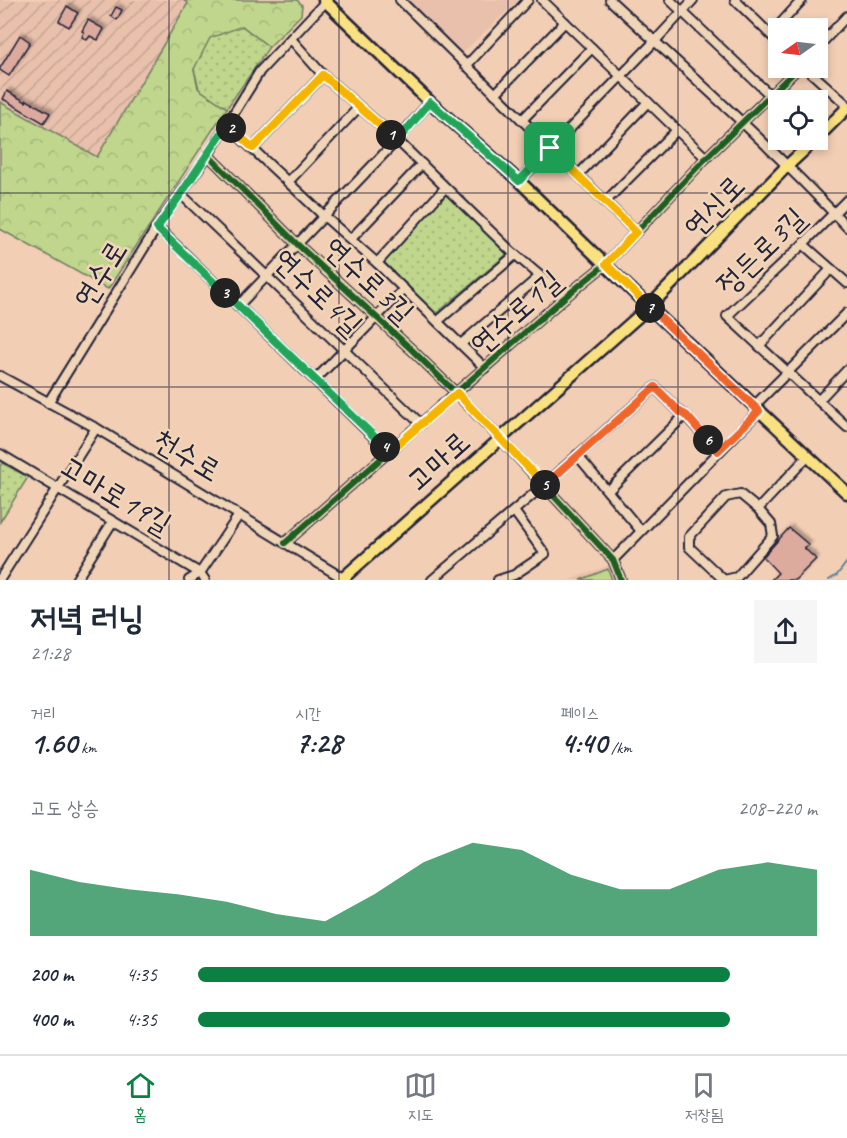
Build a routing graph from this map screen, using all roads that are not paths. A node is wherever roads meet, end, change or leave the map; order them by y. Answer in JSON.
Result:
{"nodes":[{"id":1,"x":400,"y":0,"type":"edge"},
{"id":2,"x":528,"y":0,"type":"edge"},
{"id":3,"x":542,"y":0,"type":"edge"},
{"id":4,"x":610,"y":0,"type":"edge"},
{"id":5,"x":670,"y":0,"type":"edge"},
{"id":6,"x":693,"y":0,"type":"edge"},
{"id":7,"x":802,"y":0,"type":"edge"},
{"id":8,"x":326,"y":1,"type":"edge"},
{"id":9,"x":740,"y":2,"type":"edge"},
{"id":10,"x":682,"y":12,"type":"junction"},
{"id":11,"x":847,"y":16,"type":"edge"},
{"id":12,"x":786,"y":18,"type":"edge"},
{"id":13,"x":565,"y":22,"type":"junction"},
{"id":14,"x":768,"y":31,"type":"edge"},
{"id":15,"x":828,"y":36,"type":"edge"},
{"id":16,"x":291,"y":39,"type":"junction"},
{"id":17,"x":655,"y":41,"type":"junction"},
{"id":18,"x":592,"y":48,"type":"junction"},
{"id":19,"x":466,"y":66,"type":"junction"},
{"id":20,"x":323,"y":75,"type":"junction"},
{"id":21,"x":621,"y":75,"type":"junction"},
{"id":22,"x":788,"y":78,"type":"edge"},
{"id":23,"x":817,"y":78,"type":"edge"},
{"id":24,"x":775,"y":90,"type":"edge"},
{"id":25,"x":495,"y":93,"type":"junction"},
{"id":26,"x":768,"y":93,"type":"edge"},
{"id":27,"x":768,"y":97,"type":"edge"},
{"id":28,"x":430,"y":102,"type":"junction"},
{"id":29,"x":648,"y":102,"type":"junction"},
{"id":30,"x":359,"y":107,"type":"junction"},
{"id":31,"x":847,"y":107,"type":"edge"},
{"id":32,"x":522,"y":120,"type":"junction"},
{"id":33,"x":742,"y":122,"type":"junction"},
{"id":34,"x":227,"y":125,"type":"junction"},
{"id":35,"x":828,"y":126,"type":"edge"},
{"id":36,"x":677,"y":130,"type":"junction"},
{"id":37,"x":397,"y":141,"type":"junction"},
{"id":38,"x":253,"y":148,"type":"junction"},
{"id":39,"x":550,"y":148,"type":"junction"},
{"id":40,"x":804,"y":150,"type":"edge"},
{"id":41,"x":208,"y":155,"type":"junction"},
{"id":42,"x":706,"y":158,"type":"junction"},
{"id":43,"x":422,"y":165,"type":"junction"},
{"id":44,"x":787,"y":166,"type":"junction"},
{"id":45,"x":578,"y":175,"type":"junction"},
{"id":46,"x":519,"y":181,"type":"junction"},
{"id":47,"x":288,"y":182,"type":"junction"},
{"id":48,"x":445,"y":188,"type":"junction"},
{"id":49,"x":181,"y":194,"type":"junction"},
{"id":50,"x":847,"y":200,"type":"edge"},
{"id":51,"x":605,"y":202,"type":"junction"},
{"id":52,"x":834,"y":213,"type":"junction"},
{"id":53,"x":324,"y":216,"type":"junction"},
{"id":54,"x":847,"y":227,"type":"edge"},
{"id":55,"x":157,"y":228,"type":"junction"},
{"id":56,"x":636,"y":232,"type":"junction"},
{"id":57,"x":350,"y":240,"type":"junction"},
{"id":58,"x":297,"y":244,"type":"junction"},
{"id":59,"x":803,"y":244,"type":"junction"},
{"id":60,"x":515,"y":255,"type":"junction"},
{"id":61,"x":377,"y":263,"type":"junction"},
{"id":62,"x":606,"y":264,"type":"junction"},
{"id":63,"x":831,"y":269,"type":"junction"},
{"id":64,"x":266,"y":276,"type":"junction"},
{"id":65,"x":540,"y":276,"type":"junction"},
{"id":66,"x":847,"y":284,"type":"edge"},
{"id":67,"x":404,"y":289,"type":"junction"},
{"id":68,"x":565,"y":297,"type":"junction"},
{"id":69,"x":238,"y":306,"type":"junction"},
{"id":70,"x":649,"y":307,"type":"junction"},
{"id":71,"x":847,"y":313,"type":"edge"},
{"id":72,"x":376,"y":316,"type":"junction"},
{"id":73,"x":438,"y":321,"type":"junction"},
{"id":74,"x":461,"y":344,"type":"junction"},
{"id":75,"x":759,"y":346,"type":"junction"},
{"id":76,"x":344,"y":350,"type":"junction"},
{"id":77,"x":486,"y":368,"type":"junction"},
{"id":78,"x":847,"y":370,"type":"edge"},
{"id":79,"x":788,"y":372,"type":"junction"},
{"id":80,"x":0,"y":376,"type":"edge"},
{"id":81,"x":315,"y":380,"type":"junction"},
{"id":82,"x":457,"y":393,"type":"junction"},
{"id":83,"x":819,"y":400,"type":"junction"},
{"id":84,"x":48,"y":403,"type":"junction"},
{"id":85,"x":756,"y":408,"type":"junction"},
{"id":86,"x":686,"y":415,"type":"junction"},
{"id":87,"x":421,"y":424,"type":"junction"},
{"id":88,"x":847,"y":426,"type":"edge"},
{"id":89,"x":96,"y":428,"type":"junction"},
{"id":90,"x":500,"y":438,"type":"junction"},
{"id":91,"x":718,"y":451,"type":"junction"},
{"id":92,"x":389,"y":452,"type":"junction"},
{"id":93,"x":578,"y":455,"type":"junction"},
{"id":94,"x":1,"y":456,"type":"edge"},
{"id":95,"x":808,"y":456,"type":"junction"},
{"id":96,"x":544,"y":485,"type":"junction"},
{"id":97,"x":58,"y":488,"type":"junction"},
{"id":98,"x":608,"y":491,"type":"junction"},
{"id":99,"x":847,"y":493,"type":"edge"},
{"id":100,"x":758,"y":509,"type":"junction"},
{"id":101,"x":514,"y":511,"type":"junction"},
{"id":102,"x":239,"y":515,"type":"junction"},
{"id":103,"x":113,"y":521,"type":"junction"},
{"id":104,"x":641,"y":531,"type":"junction"},
{"id":105,"x":285,"y":543,"type":"junction"},
{"id":106,"x":613,"y":560,"type":"junction"},
{"id":107,"x":202,"y":576,"type":"edge"},
{"id":108,"x":0,"y":579,"type":"edge"},
{"id":109,"x":343,"y":579,"type":"edge"},
{"id":110,"x":76,"y":580,"type":"edge"},
{"id":111,"x":189,"y":580,"type":"edge"},
{"id":112,"x":432,"y":580,"type":"edge"},
{"id":113,"x":498,"y":580,"type":"edge"},
{"id":114,"x":621,"y":580,"type":"edge"}],
"edges":[{"from":1,"to":19,"type":"street"},
{"from":2,"to":19,"type":"street"},
{"from":3,"to":13,"type":"street"},
{"from":4,"to":17,"type":"street"},
{"from":5,"to":10,"type":"street"},
{"from":6,"to":10,"type":"street"},
{"from":7,"to":12,"type":"street"},
{"from":8,"to":16,"type":"street","name":"연수로"},
{"from":8,"to":28,"type":"main road"},
{"from":9,"to":14,"type":"street"},
{"from":10,"to":17,"type":"street"},
{"from":10,"to":26,"type":"street"},
{"from":11,"to":15,"type":"street"},
{"from":13,"to":18,"type":"street"},
{"from":13,"to":25,"type":"street"},
{"from":16,"to":20,"type":"street","name":"연수로1길"},
{"from":16,"to":34,"type":"street","name":"연수로"},
{"from":17,"to":21,"type":"street"},
{"from":17,"to":33,"type":"street"},
{"from":18,"to":21,"type":"street"},
{"from":18,"to":32,"type":"street"},
{"from":19,"to":25,"type":"street"},
{"from":20,"to":30,"type":"street","name":"연수로1길"},
{"from":20,"to":38,"type":"street"},
{"from":21,"to":29,"type":"street"},
{"from":21,"to":39,"type":"street"},
{"from":22,"to":24,"type":"street","name":"연수로1길"},
{"from":23,"to":31,"type":"street"},
{"from":25,"to":32,"type":"street"},
{"from":27,"to":33,"type":"street","name":"연수로1길"},
{"from":28,"to":37,"type":"street"},
{"from":28,"to":46,"type":"main road"},
{"from":29,"to":36,"type":"street"},
{"from":29,"to":45,"type":"street"},
{"from":30,"to":37,"type":"street","name":"연수로1길"},
{"from":30,"to":47,"type":"street"},
{"from":31,"to":35,"type":"main road","name":"연신로"},
{"from":32,"to":39,"type":"street"},
{"from":33,"to":42,"type":"street","name":"연수로1길"},
{"from":33,"to":44,"type":"street"},
{"from":34,"to":38,"type":"street"},
{"from":34,"to":41,"type":"street","name":"연수로"},
{"from":36,"to":42,"type":"street"},
{"from":36,"to":51,"type":"street"},
{"from":37,"to":43,"type":"street","name":"연수로1길"},
{"from":37,"to":53,"type":"street"},
{"from":38,"to":47,"type":"street"},
{"from":39,"to":45,"type":"street"},
{"from":39,"to":46,"type":"street"},
{"from":40,"to":44,"type":"main road","name":"연신로"},
{"from":41,"to":49,"type":"street","name":"연수로"},
{"from":41,"to":58,"type":"street","name":"연수로3길"},
{"from":42,"to":56,"type":"street","name":"연수로1길"},
{"from":43,"to":48,"type":"street","name":"연수로1길"},
{"from":43,"to":57,"type":"street"},
{"from":44,"to":52,"type":"street"},
{"from":44,"to":70,"type":"main road","name":"연신로"},
{"from":45,"to":51,"type":"street"},
{"from":46,"to":62,"type":"main road"},
{"from":47,"to":53,"type":"street"},
{"from":48,"to":60,"type":"street","name":"연수로1길"},
{"from":48,"to":61,"type":"street"},
{"from":49,"to":55,"type":"street","name":"연수로"},
{"from":49,"to":64,"type":"street","name":"연수로4길"},
{"from":50,"to":52,"type":"street","name":"정든로3길"},
{"from":51,"to":56,"type":"street"},
{"from":52,"to":54,"type":"street"},
{"from":52,"to":59,"type":"street","name":"정든로3길"},
{"from":53,"to":57,"type":"street"},
{"from":53,"to":58,"type":"street"},
{"from":55,"to":69,"type":"street"},
{"from":55,"to":84,"type":"street","name":"연수로"},
{"from":56,"to":62,"type":"street","name":"연수로1길"},
{"from":57,"to":61,"type":"street"},
{"from":58,"to":64,"type":"street"},
{"from":58,"to":72,"type":"street","name":"연수로3길"},
{"from":59,"to":63,"type":"street"},
{"from":59,"to":75,"type":"street","name":"정든로3길"},
{"from":60,"to":65,"type":"street","name":"연수로1길"},
{"from":60,"to":73,"type":"street"},
{"from":61,"to":67,"type":"street"},
{"from":62,"to":68,"type":"street","name":"연수로1길"},
{"from":62,"to":70,"type":"main road"},
{"from":63,"to":66,"type":"street"},
{"from":63,"to":75,"type":"street"},
{"from":64,"to":69,"type":"street"},
{"from":64,"to":76,"type":"street","name":"연수로4길"},
{"from":65,"to":68,"type":"street","name":"연수로1길"},
{"from":65,"to":74,"type":"street"},
{"from":67,"to":72,"type":"street"},
{"from":67,"to":73,"type":"street"},
{"from":68,"to":77,"type":"street","name":"연수로1길"},
{"from":69,"to":81,"type":"street"},
{"from":70,"to":85,"type":"main road"},
{"from":70,"to":90,"type":"main road","name":"고마로"},
{"from":71,"to":79,"type":"street"},
{"from":72,"to":76,"type":"street"},
{"from":72,"to":82,"type":"street","name":"연수로3길"},
{"from":73,"to":74,"type":"street"},
{"from":74,"to":77,"type":"street"},
{"from":75,"to":79,"type":"street","name":"정든로3길"},
{"from":76,"to":81,"type":"street"},
{"from":76,"to":87,"type":"street","name":"연수로4길"},
{"from":77,"to":82,"type":"street","name":"연수로1길"},
{"from":78,"to":83,"type":"street"},
{"from":79,"to":83,"type":"street","name":"정든로3길"},
{"from":79,"to":85,"type":"street"},
{"from":80,"to":84,"type":"street","name":"천수로"},
{"from":81,"to":92,"type":"street"},
{"from":82,"to":87,"type":"street","name":"연수로1길"},
{"from":82,"to":90,"type":"street","name":"연수로3길"},
{"from":83,"to":88,"type":"street","name":"정든로3길"},
{"from":84,"to":89,"type":"street","name":"천수로"},
{"from":85,"to":91,"type":"street"},
{"from":85,"to":95,"type":"main road"},
{"from":86,"to":91,"type":"street"},
{"from":86,"to":93,"type":"street"},
{"from":86,"to":98,"type":"street"},
{"from":87,"to":92,"type":"street","name":"연수로1길"},
{"from":89,"to":97,"type":"street"},
{"from":89,"to":102,"type":"street","name":"천수로"},
{"from":90,"to":96,"type":"street","name":"연수로3길"},
{"from":90,"to":109,"type":"main road","name":"고마로"},
{"from":91,"to":104,"type":"street"},
{"from":92,"to":105,"type":"street","name":"연수로1길"},
{"from":93,"to":96,"type":"street"},
{"from":93,"to":98,"type":"street"},
{"from":94,"to":97,"type":"street","name":"고마로19길"},
{"from":95,"to":99,"type":"main road"},
{"from":95,"to":100,"type":"street"},
{"from":96,"to":101,"type":"street"},
{"from":96,"to":106,"type":"street","name":"연수로3길"},
{"from":97,"to":103,"type":"street","name":"고마로19길"},
{"from":97,"to":108,"type":"street"},
{"from":98,"to":104,"type":"street"},
{"from":100,"to":100,"type":"street"},
{"from":101,"to":112,"type":"street"},
{"from":101,"to":113,"type":"street"},
{"from":102,"to":105,"type":"street","name":"천수로"},
{"from":102,"to":107,"type":"street"},
{"from":103,"to":107,"type":"street","name":"고마로19길"},
{"from":103,"to":110,"type":"street"},
{"from":104,"to":106,"type":"street"},
{"from":105,"to":109,"type":"street","name":"천수로"},
{"from":106,"to":114,"type":"street"},
{"from":107,"to":111,"type":"street"}]}
